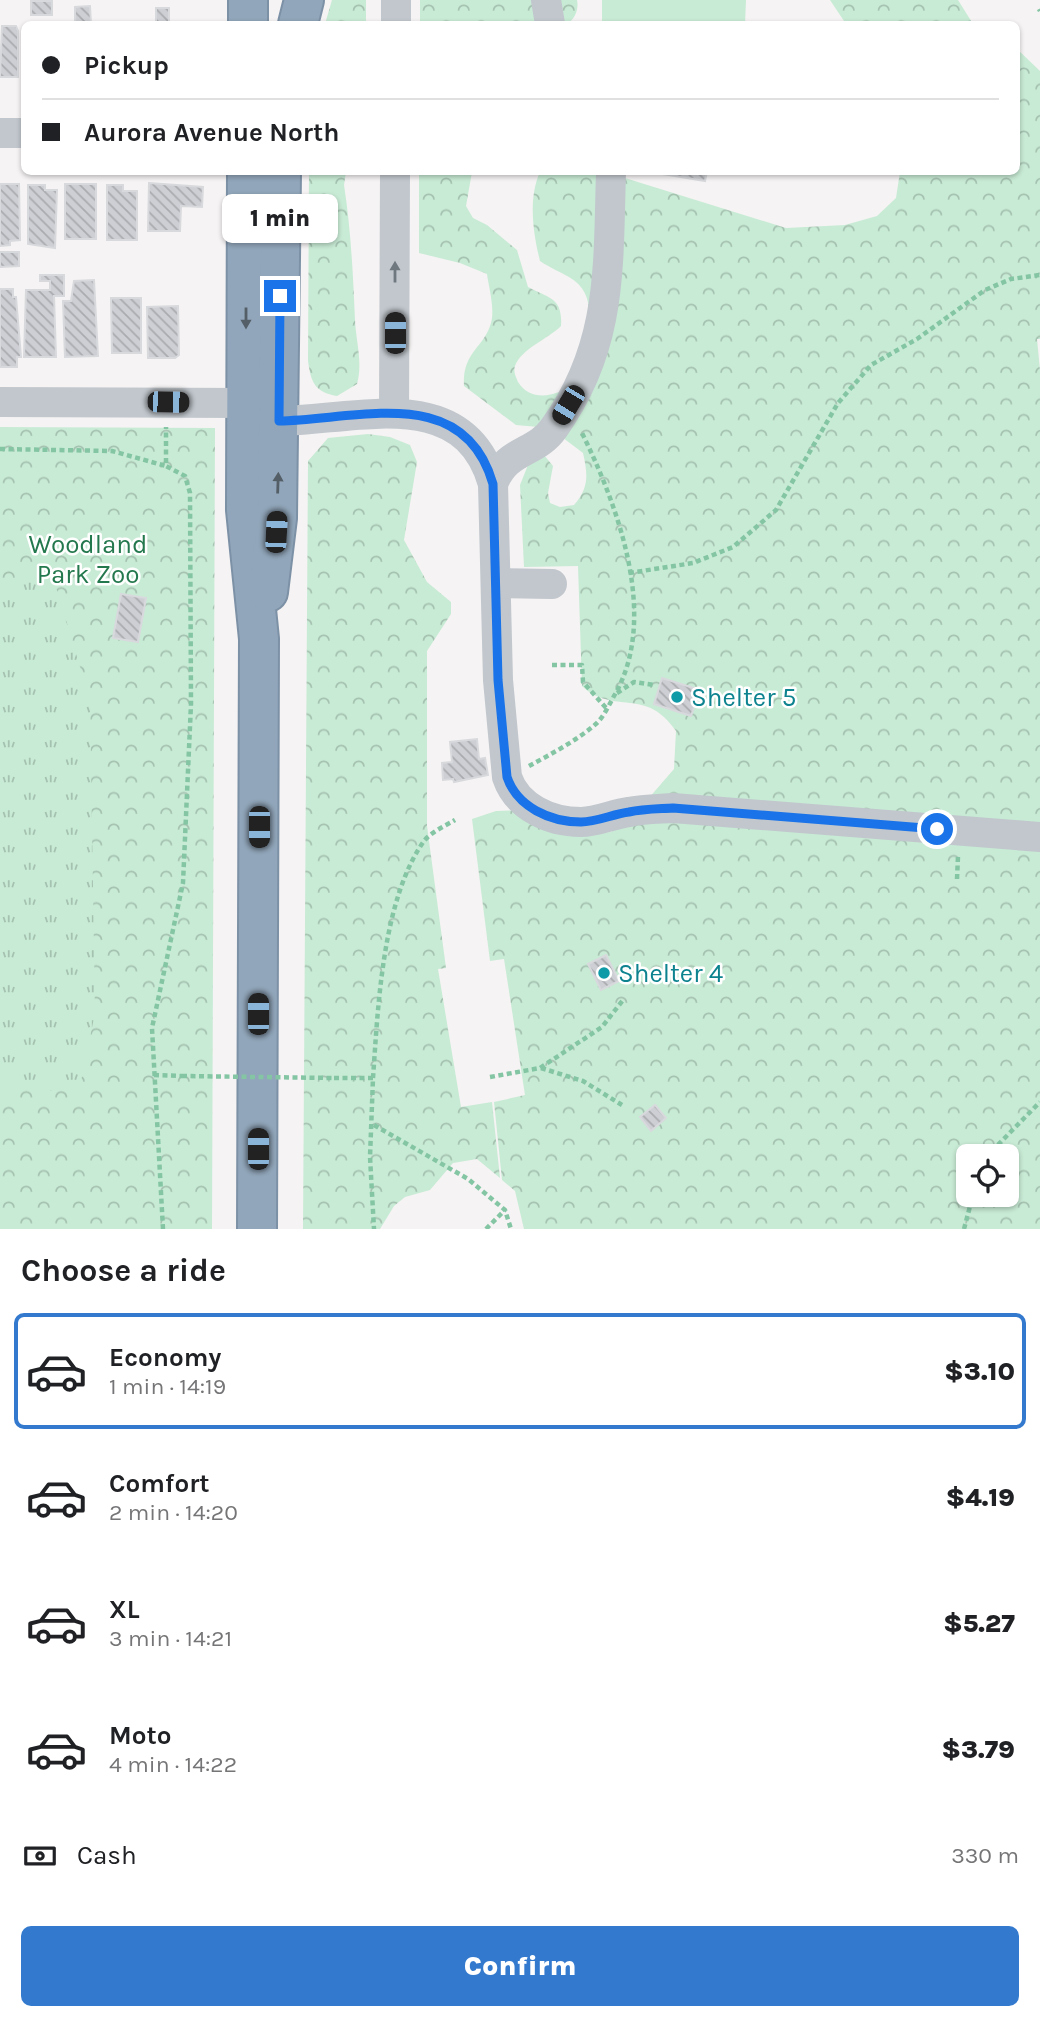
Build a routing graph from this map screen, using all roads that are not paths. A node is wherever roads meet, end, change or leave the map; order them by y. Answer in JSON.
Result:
{"nodes":[{"id":1,"x":248,"y":0,"type":"edge"},
{"id":2,"x":281,"y":0,"type":"edge"},
{"id":3,"x":304,"y":0,"type":"edge"},
{"id":4,"x":396,"y":0,"type":"edge"},
{"id":5,"x":546,"y":0,"type":"edge"},
{"id":6,"x":248,"y":21,"type":"edge"},
{"id":7,"x":281,"y":21,"type":"edge"},
{"id":8,"x":299,"y":21,"type":"edge"},
{"id":9,"x":396,"y":21,"type":"edge"},
{"id":10,"x":550,"y":21,"type":"edge"},
{"id":11,"x":0,"y":133,"type":"edge"},
{"id":12,"x":21,"y":133,"type":"edge"},
{"id":13,"x":247,"y":175,"type":"edge"},
{"id":14,"x":281,"y":175,"type":"edge"},
{"id":15,"x":396,"y":175,"type":"edge"},
{"id":16,"x":611,"y":175,"type":"edge"},
{"id":17,"x":0,"y":402,"type":"edge"},
{"id":18,"x":246,"y":403,"type":"junction"},
{"id":19,"x":394,"y":413,"type":"junction"},
{"id":20,"x":279,"y":421,"type":"junction"},
{"id":21,"x":493,"y":484,"type":"junction"},
{"id":22,"x":496,"y":583,"type":"junction"},
{"id":23,"x":552,"y":584,"type":"dead end"},
{"id":24,"x":259,"y":639,"type":"junction"},
{"id":25,"x":1040,"y":837,"type":"edge"},
{"id":26,"x":257,"y":1229,"type":"edge"}],
"edges":[{"from":1,"to":6,"type":"highway"},
{"from":2,"to":7,"type":"highway"},
{"from":3,"to":8,"type":"highway"},
{"from":4,"to":9,"type":"street"},
{"from":5,"to":10,"type":"street"},
{"from":11,"to":12,"type":"street"},
{"from":13,"to":18,"type":"highway","one_way":true},
{"from":14,"to":20,"type":"highway"},
{"from":19,"to":15,"type":"street","one_way":true},
{"from":16,"to":21,"type":"street"},
{"from":17,"to":18,"type":"street"},
{"from":18,"to":24,"type":"highway"},
{"from":19,"to":20,"type":"street"},
{"from":19,"to":21,"type":"street"},
{"from":24,"to":20,"type":"highway","one_way":true},
{"from":21,"to":22,"type":"street"},
{"from":22,"to":23,"type":"street"},
{"from":22,"to":25,"type":"street"},
{"from":24,"to":26,"type":"highway"}]}
